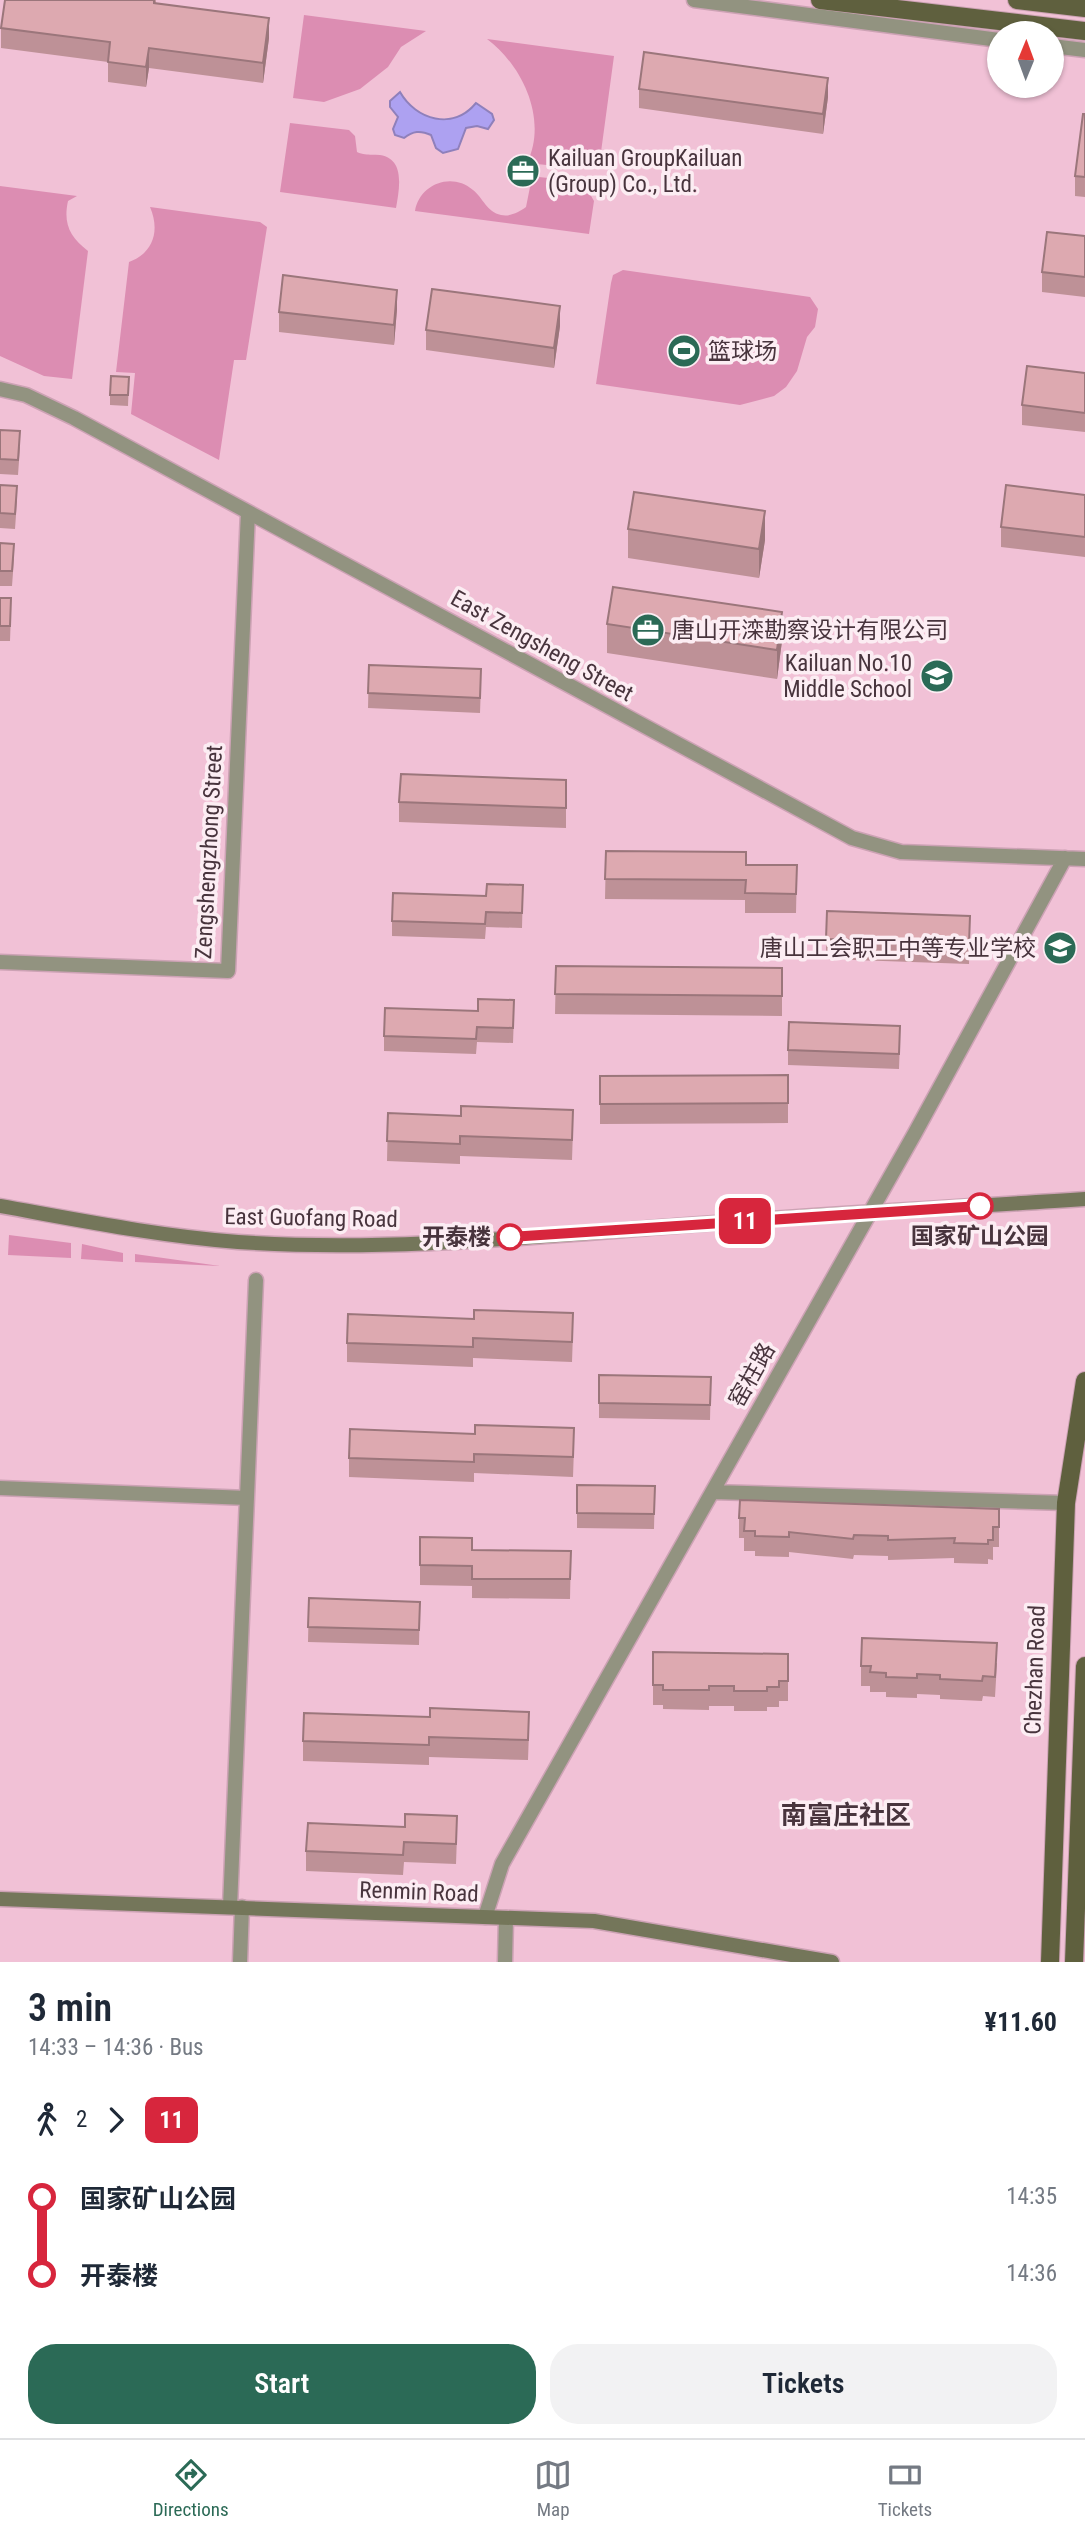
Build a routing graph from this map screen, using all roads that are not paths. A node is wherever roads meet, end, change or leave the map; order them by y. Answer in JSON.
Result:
{"nodes":[{"id":1,"x":694,"y":0,"type":"edge"},
{"id":2,"x":820,"y":0,"type":"edge"},
{"id":3,"x":1017,"y":0,"type":"edge"},
{"id":4,"x":1085,"y":8,"type":"edge"},
{"id":5,"x":1085,"y":31,"type":"edge"},
{"id":6,"x":987,"y":38,"type":"edge"},
{"id":7,"x":1064,"y":47,"type":"edge"},
{"id":8,"x":1085,"y":50,"type":"edge"},
{"id":9,"x":0,"y":389,"type":"edge"},
{"id":10,"x":248,"y":512,"type":"junction"},
{"id":11,"x":1065,"y":858,"type":"junction"},
{"id":12,"x":1085,"y":859,"type":"edge"},
{"id":13,"x":0,"y":962,"type":"edge"},
{"id":14,"x":1085,"y":1199,"type":"edge"},
{"id":15,"x":0,"y":1206,"type":"edge"},
{"id":16,"x":870,"y":1213,"type":"junction"},
{"id":17,"x":256,"y":1280,"type":"dead end"},
{"id":18,"x":1085,"y":1381,"type":"edge"},
{"id":19,"x":0,"y":1488,"type":"edge"},
{"id":20,"x":713,"y":1492,"type":"junction"},
{"id":21,"x":247,"y":1498,"type":"junction"},
{"id":22,"x":1066,"y":1503,"type":"junction"},
{"id":23,"x":1085,"y":1666,"type":"edge"},
{"id":24,"x":1083,"y":1797,"type":"edge"},
{"id":25,"x":0,"y":1899,"type":"edge"},
{"id":26,"x":236,"y":1907,"type":"junction"},
{"id":27,"x":485,"y":1917,"type":"junction"},
{"id":28,"x":506,"y":1917,"type":"junction"},
{"id":29,"x":240,"y":1962,"type":"edge"},
{"id":30,"x":505,"y":1962,"type":"edge"},
{"id":31,"x":832,"y":1962,"type":"edge"},
{"id":32,"x":1050,"y":1962,"type":"edge"},
{"id":33,"x":1074,"y":1962,"type":"edge"}],
"edges":[{"from":1,"to":6,"type":"street"},
{"from":2,"to":5,"type":"main road"},
{"from":3,"to":4,"type":"main road"},
{"from":7,"to":8,"type":"street"},
{"from":9,"to":10,"type":"street","name":"East Zengsheng Street"},
{"from":10,"to":11,"type":"street","name":"East Zengsheng Street"},
{"from":10,"to":13,"type":"street","name":"Zengshengzhong Street"},
{"from":11,"to":12,"type":"street","name":"East Zengsheng Street"},
{"from":11,"to":16,"type":"street","name":"窑柱路"},
{"from":14,"to":16,"type":"street","name":"East Guofang Road"},
{"from":15,"to":16,"type":"street","name":"East Guofang Road"},
{"from":16,"to":20,"type":"street","name":"窑柱路"},
{"from":17,"to":21,"type":"street"},
{"from":18,"to":22,"type":"main road","name":"Chezhan Road"},
{"from":19,"to":21,"type":"street"},
{"from":20,"to":22,"type":"street"},
{"from":20,"to":27,"type":"street","name":"窑柱路"},
{"from":21,"to":26,"type":"street"},
{"from":22,"to":32,"type":"main road","name":"Chezhan Road"},
{"from":23,"to":24,"type":"main road"},
{"from":24,"to":33,"type":"main road"},
{"from":25,"to":26,"type":"street","name":"Renmin Road"},
{"from":26,"to":27,"type":"street","name":"Renmin Road"},
{"from":26,"to":29,"type":"street"},
{"from":27,"to":28,"type":"street","name":"Renmin Road"},
{"from":28,"to":30,"type":"street"},
{"from":28,"to":31,"type":"street","name":"Renmin Road"}]}
